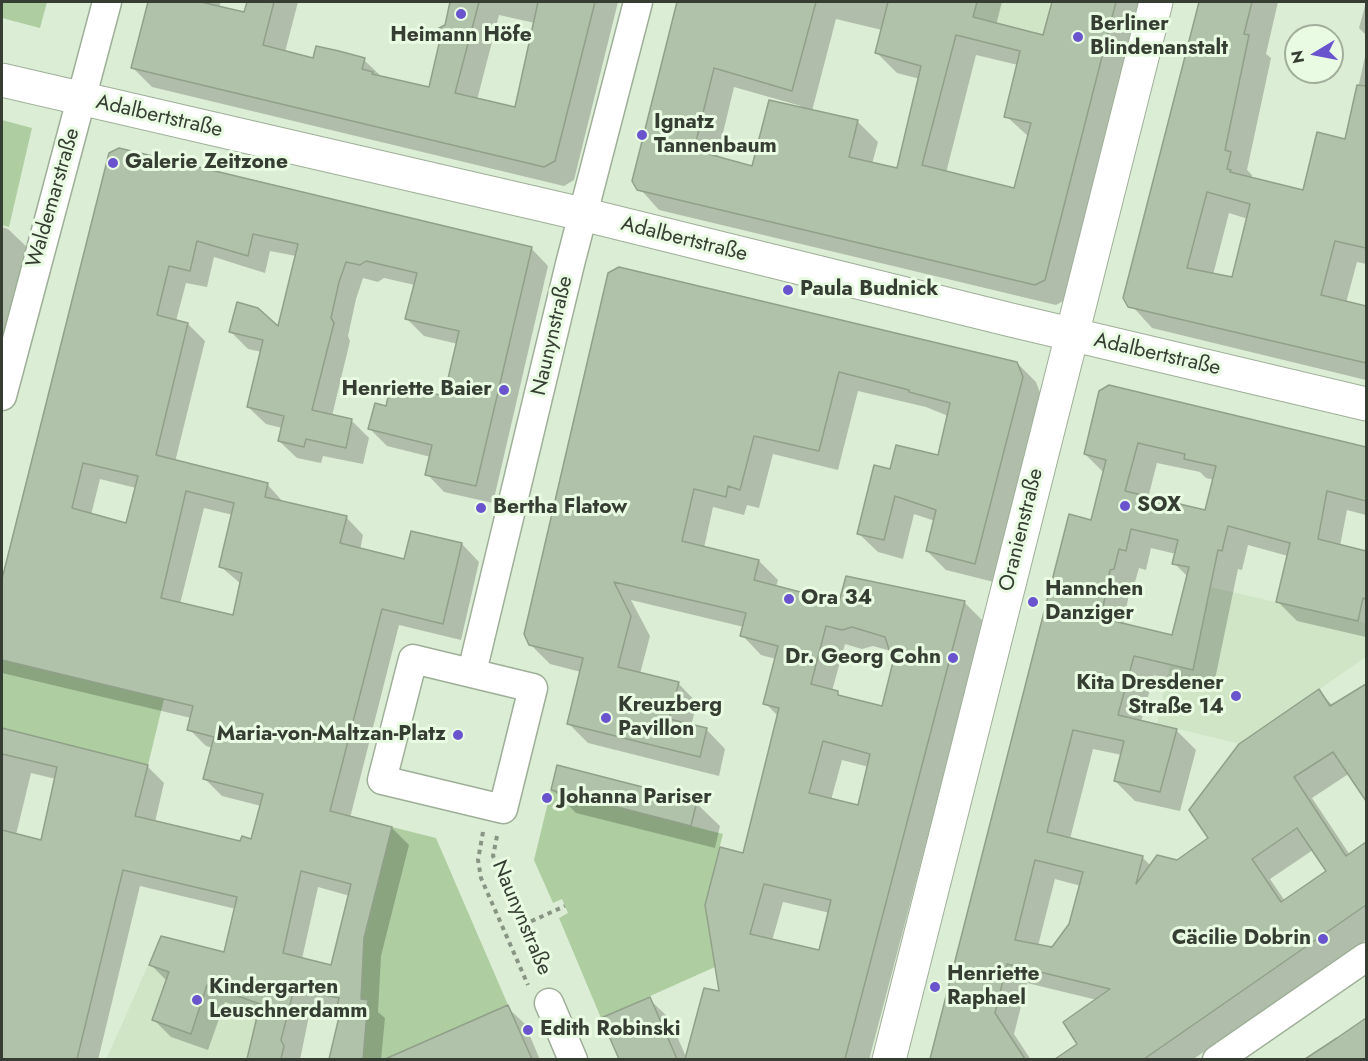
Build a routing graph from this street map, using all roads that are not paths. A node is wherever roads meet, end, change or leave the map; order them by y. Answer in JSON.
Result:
{"nodes":[{"id":1,"x":107,"y":2,"type":"edge"},
{"id":2,"x":638,"y":2,"type":"edge"},
{"id":3,"x":1156,"y":2,"type":"edge"},
{"id":4,"x":2,"y":80,"type":"edge"},
{"id":5,"x":81,"y":99,"type":"junction"},
{"id":6,"x":582,"y":214,"type":"junction"},
{"id":7,"x":1072,"y":335,"type":"junction"},
{"id":8,"x":2,"y":396,"type":"edge"},
{"id":9,"x":1366,"y":404,"type":"edge"},
{"id":10,"x":472,"y":672,"type":"junction"},
{"id":11,"x":1366,"y":957,"type":"edge"},
{"id":12,"x":539,"y":996,"type":"road end"},
{"id":13,"x":573,"y":1059,"type":"edge"},
{"id":14,"x":889,"y":1059,"type":"edge"},
{"id":15,"x":1216,"y":1059,"type":"edge"}],
"edges":[{"from":1,"to":5,"type":"street","name":"Waldemarstraße"},
{"from":2,"to":6,"type":"street","name":"Naunynstraße"},
{"from":3,"to":7,"type":"street","name":"Oranienstraße"},
{"from":4,"to":5,"type":"street","name":"Adalbertstraße"},
{"from":5,"to":6,"type":"street","name":"Adalbertstraße"},
{"from":5,"to":8,"type":"street","name":"Waldemarstraße"},
{"from":6,"to":7,"type":"street","name":"Adalbertstraße"},
{"from":6,"to":10,"type":"street","name":"Naunynstraße"},
{"from":7,"to":9,"type":"street","name":"Adalbertstraße"},
{"from":7,"to":14,"type":"street","name":"Oranienstraße"},
{"from":10,"to":10,"type":"street"},
{"from":11,"to":15,"type":"street"},
{"from":12,"to":13,"type":"street","name":"Naunynstraße"}]}
